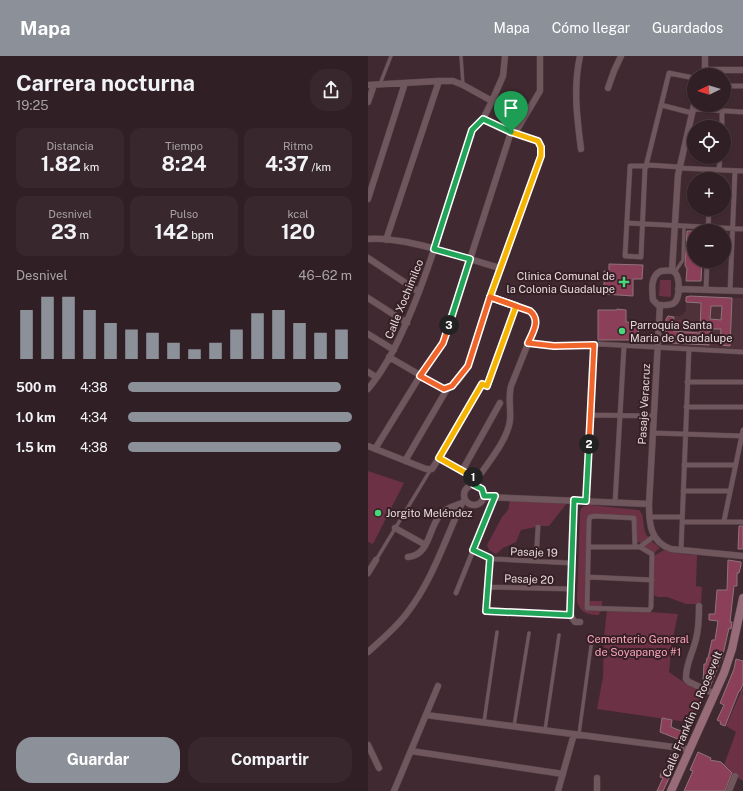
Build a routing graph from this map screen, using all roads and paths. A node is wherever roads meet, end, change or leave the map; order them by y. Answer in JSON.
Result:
{"nodes":[{"id":1,"x":391,"y":56,"type":"edge"},
{"id":2,"x":461,"y":56,"type":"edge"},
{"id":3,"x":505,"y":56,"type":"edge"},
{"id":4,"x":540,"y":56,"type":"edge"},
{"id":5,"x":580,"y":56,"type":"edge"},
{"id":6,"x":621,"y":56,"type":"edge"},
{"id":7,"x":705,"y":56,"type":"edge"},
{"id":8,"x":704,"y":68,"type":"edge"},
{"id":9,"x":743,"y":70,"type":"edge"},
{"id":10,"x":731,"y":71,"type":"edge"},
{"id":11,"x":687,"y":77,"type":"edge"},
{"id":12,"x":439,"y":80,"type":"junction"},
{"id":13,"x":405,"y":83,"type":"junction"},
{"id":14,"x":374,"y":85,"type":"edge"},
{"id":15,"x":463,"y":85,"type":"junction"},
{"id":16,"x":731,"y":86,"type":"edge"},
{"id":17,"x":743,"y":86,"type":"edge"},
{"id":18,"x":608,"y":88,"type":"dead end"},
{"id":19,"x":492,"y":101,"type":"junction"},
{"id":20,"x":368,"y":102,"type":"edge"},
{"id":21,"x":661,"y":105,"type":"junction"},
{"id":22,"x":687,"y":108,"type":"edge"},
{"id":23,"x":731,"y":111,"type":"edge"},
{"id":24,"x":692,"y":112,"type":"edge"},
{"id":25,"x":743,"y":112,"type":"edge"},
{"id":26,"x":483,"y":119,"type":"junction"},
{"id":27,"x":513,"y":132,"type":"junction"},
{"id":28,"x":581,"y":149,"type":"dead end"},
{"id":29,"x":720,"y":164,"type":"edge"},
{"id":30,"x":646,"y":166,"type":"junction"},
{"id":31,"x":679,"y":168,"type":"junction"},
{"id":32,"x":711,"y":170,"type":"joint"},
{"id":33,"x":720,"y":170,"type":"junction"},
{"id":34,"x":736,"y":171,"type":"junction"},
{"id":35,"x":743,"y":171,"type":"edge"},
{"id":36,"x":368,"y":199,"type":"edge"},
{"id":37,"x":627,"y":223,"type":"junction"},
{"id":38,"x":642,"y":224,"type":"junction"},
{"id":39,"x":675,"y":226,"type":"junction"},
{"id":40,"x":687,"y":227,"type":"edge"},
{"id":41,"x":684,"y":229,"type":"dead end"},
{"id":42,"x":733,"y":229,"type":"junction"},
{"id":43,"x":743,"y":229,"type":"edge"},
{"id":44,"x":368,"y":239,"type":"edge"},
{"id":45,"x":386,"y":240,"type":"junction"},
{"id":46,"x":434,"y":249,"type":"junction"},
{"id":47,"x":368,"y":258,"type":"edge"},
{"id":48,"x":470,"y":259,"type":"junction"},
{"id":49,"x":500,"y":268,"type":"junction"},
{"id":50,"x":707,"y":268,"type":"edge"},
{"id":51,"x":674,"y":272,"type":"junction"},
{"id":52,"x":678,"y":289,"type":"junction"},
{"id":53,"x":706,"y":290,"type":"junction"},
{"id":54,"x":730,"y":290,"type":"junction"},
{"id":55,"x":743,"y":291,"type":"edge"},
{"id":56,"x":419,"y":292,"type":"junction"},
{"id":57,"x":490,"y":297,"type":"junction"},
{"id":58,"x":368,"y":298,"type":"edge"},
{"id":59,"x":660,"y":305,"type":"junction"},
{"id":60,"x":516,"y":306,"type":"junction"},
{"id":61,"x":407,"y":323,"type":"junction"},
{"id":62,"x":368,"y":334,"type":"edge"},
{"id":63,"x":528,"y":343,"type":"junction"},
{"id":64,"x":594,"y":345,"type":"junction"},
{"id":65,"x":624,"y":346,"type":"junction"},
{"id":66,"x":657,"y":347,"type":"junction"},
{"id":67,"x":689,"y":349,"type":"junction"},
{"id":68,"x":394,"y":350,"type":"junction"},
{"id":69,"x":743,"y":352,"type":"edge"},
{"id":70,"x":389,"y":357,"type":"junction"},
{"id":71,"x":368,"y":372,"type":"edge"},
{"id":72,"x":420,"y":376,"type":"junction"},
{"id":73,"x":376,"y":377,"type":"junction"},
{"id":74,"x":687,"y":382,"type":"junction"},
{"id":75,"x":743,"y":382,"type":"edge"},
{"id":76,"x":368,"y":389,"type":"edge"},
{"id":77,"x":447,"y":389,"type":"junction"},
{"id":78,"x":500,"y":403,"type":"dead end"},
{"id":79,"x":686,"y":407,"type":"junction"},
{"id":80,"x":743,"y":407,"type":"edge"},
{"id":81,"x":591,"y":415,"type":"junction"},
{"id":82,"x":619,"y":415,"type":"junction"},
{"id":83,"x":654,"y":416,"type":"junction"},
{"id":84,"x":743,"y":430,"type":"edge"},
{"id":85,"x":653,"y":433,"type":"junction"},
{"id":86,"x":685,"y":434,"type":"junction"},
{"id":87,"x":742,"y":436,"type":"edge"},
{"id":88,"x":368,"y":446,"type":"edge"},
{"id":89,"x":375,"y":449,"type":"junction"},
{"id":90,"x":439,"y":458,"type":"junction"},
{"id":91,"x":405,"y":461,"type":"junction"},
{"id":92,"x":684,"y":465,"type":"junction"},
{"id":93,"x":736,"y":465,"type":"junction"},
{"id":94,"x":432,"y":469,"type":"junction"},
{"id":95,"x":462,"y":471,"type":"junction"},
{"id":96,"x":475,"y":482,"type":"junction"},
{"id":97,"x":683,"y":491,"type":"junction"},
{"id":98,"x":730,"y":491,"type":"junction"},
{"id":99,"x":484,"y":496,"type":"junction"},
{"id":100,"x":495,"y":496,"type":"junction"},
{"id":101,"x":574,"y":500,"type":"junction"},
{"id":102,"x":463,"y":501,"type":"junction"},
{"id":103,"x":586,"y":501,"type":"junction"},
{"id":104,"x":615,"y":503,"type":"junction"},
{"id":105,"x":649,"y":504,"type":"junction"},
{"id":106,"x":649,"y":517,"type":"junction"},
{"id":107,"x":682,"y":520,"type":"junction"},
{"id":108,"x":724,"y":521,"type":"junction"},
{"id":109,"x":743,"y":522,"type":"edge"},
{"id":110,"x":538,"y":527,"type":"dead end"},
{"id":111,"x":395,"y":528,"type":"junction"},
{"id":112,"x":654,"y":536,"type":"junction"},
{"id":113,"x":422,"y":543,"type":"dead end"},
{"id":114,"x":589,"y":547,"type":"junction"},
{"id":115,"x":637,"y":547,"type":"junction"},
{"id":116,"x":473,"y":550,"type":"junction"},
{"id":117,"x":681,"y":551,"type":"junction"},
{"id":118,"x":743,"y":556,"type":"edge"},
{"id":119,"x":408,"y":557,"type":"dead end"},
{"id":120,"x":490,"y":558,"type":"junction"},
{"id":121,"x":376,"y":560,"type":"joint"},
{"id":122,"x":536,"y":561,"type":"junction"},
{"id":123,"x":571,"y":563,"type":"junction"},
{"id":124,"x":368,"y":573,"type":"edge"},
{"id":125,"x":588,"y":577,"type":"junction"},
{"id":126,"x":652,"y":580,"type":"junction"},
{"id":127,"x":487,"y":587,"type":"junction"},
{"id":128,"x":570,"y":589,"type":"junction"},
{"id":129,"x":456,"y":593,"type":"dead end"},
{"id":130,"x":743,"y":598,"type":"edge"},
{"id":131,"x":699,"y":606,"type":"dead end"},
{"id":132,"x":570,"y":615,"type":"junction"},
{"id":133,"x":580,"y":622,"type":"dead end"},
{"id":134,"x":497,"y":632,"type":"dead end"},
{"id":135,"x":529,"y":633,"type":"dead end"},
{"id":136,"x":559,"y":635,"type":"dead end"},
{"id":137,"x":592,"y":639,"type":"dead end"},
{"id":138,"x":368,"y":652,"type":"edge"},
{"id":139,"x":438,"y":686,"type":"dead end"},
{"id":140,"x":715,"y":694,"type":"junction"},
{"id":141,"x":426,"y":715,"type":"junction"},
{"id":142,"x":484,"y":722,"type":"junction"},
{"id":143,"x":514,"y":726,"type":"junction"},
{"id":144,"x":545,"y":730,"type":"junction"},
{"id":145,"x":576,"y":734,"type":"junction"},
{"id":146,"x":368,"y":745,"type":"edge"},
{"id":147,"x":689,"y":749,"type":"junction"},
{"id":148,"x":411,"y":751,"type":"junction"},
{"id":149,"x":379,"y":768,"type":"dead end"},
{"id":150,"x":563,"y":774,"type":"junction"},
{"id":151,"x":735,"y":776,"type":"dead end"},
{"id":152,"x":598,"y":778,"type":"dead end"},
{"id":153,"x":394,"y":791,"type":"edge"},
{"id":154,"x":558,"y":791,"type":"edge"},
{"id":155,"x":597,"y":791,"type":"edge"},
{"id":156,"x":671,"y":791,"type":"edge"},
{"id":157,"x":729,"y":791,"type":"edge"}],
"edges":[{"from":1,"to":14,"type":"lane"},
{"from":2,"to":15,"type":"lane"},
{"from":3,"to":19,"type":"street","name":"Calle Xochimilco"},
{"from":4,"to":27,"type":"street"},
{"from":5,"to":28,"type":"street"},
{"from":6,"to":18,"type":"street"},
{"from":7,"to":8,"type":"street"},
{"from":9,"to":10,"type":"street"},
{"from":11,"to":21,"type":"street"},
{"from":12,"to":13,"type":"street"},
{"from":12,"to":15,"type":"street"},
{"from":12,"to":45,"type":"street"},
{"from":13,"to":14,"type":"street"},
{"from":13,"to":36,"type":"street"},
{"from":14,"to":20,"type":"street"},
{"from":15,"to":19,"type":"street"},
{"from":16,"to":17,"type":"street"},
{"from":19,"to":26,"type":"street","name":"Calle Xochimilco"},
{"from":21,"to":22,"type":"street"},
{"from":21,"to":30,"type":"street"},
{"from":23,"to":25,"type":"street"},
{"from":24,"to":31,"type":"street"},
{"from":26,"to":27,"type":"street"},
{"from":26,"to":46,"type":"street","name":"Calle Xochimilco"},
{"from":27,"to":48,"type":"street"},
{"from":27,"to":49,"type":"street"},
{"from":29,"to":33,"type":"street"},
{"from":30,"to":31,"type":"street"},
{"from":30,"to":37,"type":"street"},
{"from":30,"to":38,"type":"street"},
{"from":31,"to":32,"type":"street"},
{"from":31,"to":39,"type":"street"},
{"from":32,"to":33,"type":"street"},
{"from":33,"to":34,"type":"street"},
{"from":34,"to":35,"type":"street"},
{"from":34,"to":42,"type":"street"},
{"from":37,"to":38,"type":"street"},
{"from":37,"to":38,"type":"street"},
{"from":38,"to":39,"type":"street"},
{"from":39,"to":40,"type":"street"},
{"from":39,"to":51,"type":"street"},
{"from":41,"to":51,"type":"lane"},
{"from":42,"to":43,"type":"street"},
{"from":42,"to":54,"type":"street"},
{"from":44,"to":45,"type":"street"},
{"from":45,"to":46,"type":"street"},
{"from":46,"to":48,"type":"street"},
{"from":46,"to":56,"type":"street","name":"Calle Xochimilco"},
{"from":47,"to":56,"type":"street"},
{"from":48,"to":49,"type":"street"},
{"from":48,"to":72,"type":"street"},
{"from":49,"to":57,"type":"street"},
{"from":50,"to":53,"type":"street"},
{"from":51,"to":52,"type":"street"},
{"from":51,"to":59,"type":"street"},
{"from":52,"to":53,"type":"street"},
{"from":52,"to":59,"type":"street"},
{"from":53,"to":54,"type":"street"},
{"from":54,"to":55,"type":"street"},
{"from":56,"to":61,"type":"street","name":"Calle Xochimilco"},
{"from":57,"to":60,"type":"street"},
{"from":57,"to":77,"type":"street"},
{"from":58,"to":61,"type":"street"},
{"from":59,"to":66,"type":"street","name":"Pasaje Veracruz"},
{"from":60,"to":63,"type":"street"},
{"from":60,"to":90,"type":"street"},
{"from":61,"to":68,"type":"street","name":"Calle Xochimilco"},
{"from":62,"to":68,"type":"street"},
{"from":63,"to":64,"type":"street"},
{"from":63,"to":96,"type":"street"},
{"from":64,"to":65,"type":"street"},
{"from":64,"to":81,"type":"street"},
{"from":65,"to":66,"type":"street"},
{"from":65,"to":82,"type":"street"},
{"from":66,"to":67,"type":"street"},
{"from":66,"to":83,"type":"street","name":"Pasaje Veracruz"},
{"from":67,"to":69,"type":"street"},
{"from":67,"to":74,"type":"street"},
{"from":68,"to":70,"type":"street","name":"Calle Xochimilco"},
{"from":70,"to":72,"type":"street"},
{"from":70,"to":73,"type":"street","name":"Calle Xochimilco"},
{"from":71,"to":73,"type":"street"},
{"from":72,"to":77,"type":"street"},
{"from":72,"to":89,"type":"street"},
{"from":73,"to":76,"type":"street","name":"Calle Xochimilco"},
{"from":74,"to":75,"type":"street"},
{"from":74,"to":79,"type":"street"},
{"from":77,"to":91,"type":"street"},
{"from":78,"to":95,"type":"street"},
{"from":79,"to":80,"type":"street"},
{"from":79,"to":86,"type":"street"},
{"from":81,"to":82,"type":"street"},
{"from":81,"to":103,"type":"street"},
{"from":82,"to":83,"type":"street"},
{"from":82,"to":104,"type":"street"},
{"from":83,"to":85,"type":"street","name":"Pasaje Veracruz"},
{"from":84,"to":87,"type":"street"},
{"from":85,"to":86,"type":"street"},
{"from":85,"to":105,"type":"street","name":"Pasaje Veracruz"},
{"from":86,"to":87,"type":"street"},
{"from":86,"to":92,"type":"street"},
{"from":87,"to":93,"type":"street"},
{"from":88,"to":89,"type":"street"},
{"from":89,"to":91,"type":"street"},
{"from":90,"to":94,"type":"street"},
{"from":90,"to":95,"type":"street"},
{"from":91,"to":94,"type":"street"},
{"from":92,"to":93,"type":"street"},
{"from":92,"to":97,"type":"street"},
{"from":93,"to":98,"type":"street"},
{"from":94,"to":111,"type":"lane"},
{"from":95,"to":96,"type":"street"},
{"from":96,"to":99,"type":"street"},
{"from":96,"to":102,"type":"street"},
{"from":97,"to":98,"type":"street"},
{"from":97,"to":107,"type":"street"},
{"from":98,"to":108,"type":"street"},
{"from":99,"to":100,"type":"street"},
{"from":99,"to":102,"type":"street"},
{"from":100,"to":101,"type":"street"},
{"from":100,"to":116,"type":"street"},
{"from":101,"to":103,"type":"street"},
{"from":101,"to":123,"type":"street"},
{"from":102,"to":119,"type":"street"},
{"from":102,"to":138,"type":"street"},
{"from":103,"to":104,"type":"street"},
{"from":104,"to":105,"type":"street"},
{"from":105,"to":106,"type":"street","name":"Pasaje Veracruz"},
{"from":106,"to":107,"type":"street"},
{"from":106,"to":112,"type":"street","name":"Pasaje Veracruz"},
{"from":107,"to":108,"type":"street"},
{"from":107,"to":117,"type":"street"},
{"from":108,"to":109,"type":"street"},
{"from":110,"to":122,"type":"street"},
{"from":111,"to":113,"type":"street"},
{"from":111,"to":121,"type":"lane"},
{"from":112,"to":115,"type":"street"},
{"from":112,"to":117,"type":"street"},
{"from":114,"to":115,"type":"street"},
{"from":114,"to":115,"type":"street"},
{"from":114,"to":125,"type":"street"},
{"from":115,"to":126,"type":"street"},
{"from":116,"to":120,"type":"street","name":"Pasaje 19"},
{"from":116,"to":129,"type":"street"},
{"from":117,"to":118,"type":"street"},
{"from":120,"to":122,"type":"street","name":"Pasaje 19"},
{"from":120,"to":127,"type":"street"},
{"from":121,"to":124,"type":"street"},
{"from":122,"to":123,"type":"street","name":"Pasaje 19"},
{"from":123,"to":128,"type":"street"},
{"from":125,"to":126,"type":"street"},
{"from":125,"to":126,"type":"street"},
{"from":127,"to":128,"type":"street","name":"Pasaje 20"},
{"from":127,"to":132,"type":"street"},
{"from":128,"to":132,"type":"street"},
{"from":130,"to":140,"type":"main road","name":"Calle Franklin D. Roosevelt"},
{"from":131,"to":140,"type":"street"},
{"from":132,"to":133,"type":"street"},
{"from":134,"to":142,"type":"lane"},
{"from":135,"to":143,"type":"lane"},
{"from":136,"to":144,"type":"lane"},
{"from":137,"to":145,"type":"lane"},
{"from":139,"to":141,"type":"street"},
{"from":140,"to":147,"type":"main road","name":"Calle Franklin D. Roosevelt"},
{"from":141,"to":142,"type":"street"},
{"from":141,"to":148,"type":"street"},
{"from":142,"to":143,"type":"street"},
{"from":143,"to":144,"type":"street"},
{"from":144,"to":145,"type":"street"},
{"from":145,"to":147,"type":"street"},
{"from":145,"to":150,"type":"street"},
{"from":146,"to":149,"type":"street"},
{"from":147,"to":156,"type":"main road","name":"Calle Franklin D. Roosevelt"},
{"from":148,"to":150,"type":"street"},
{"from":148,"to":153,"type":"street"},
{"from":150,"to":154,"type":"street"},
{"from":151,"to":157,"type":"street"},
{"from":152,"to":155,"type":"street"}]}
